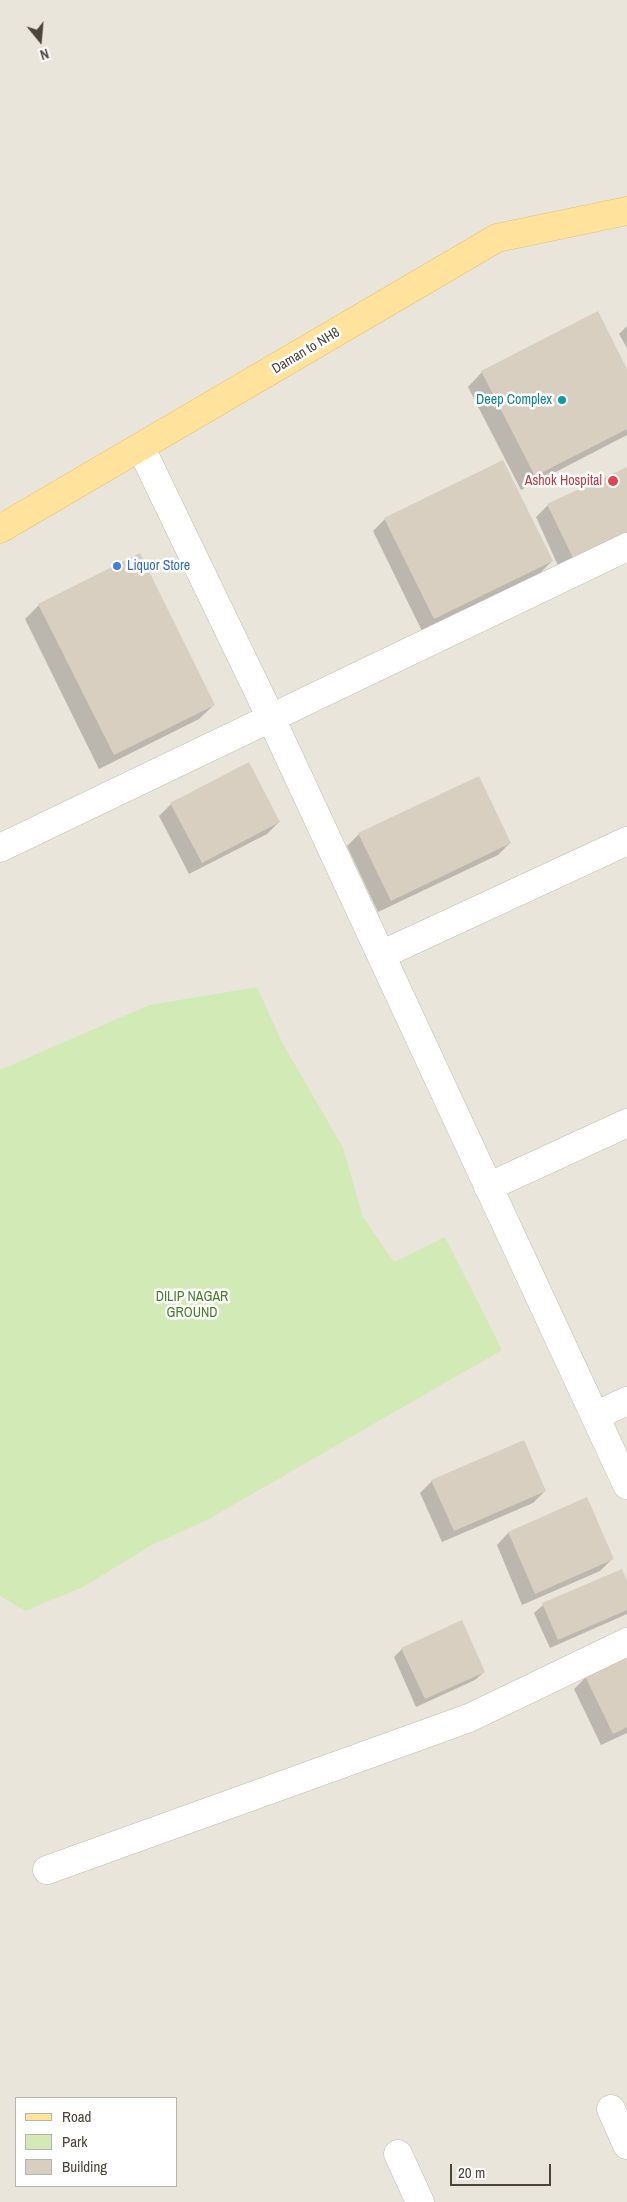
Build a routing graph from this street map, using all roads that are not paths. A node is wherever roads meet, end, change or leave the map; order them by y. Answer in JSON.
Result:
{"nodes":[{"id":1,"x":627,"y":211,"type":"edge"},
{"id":2,"x":141,"y":448,"type":"junction"},
{"id":3,"x":0,"y":529,"type":"edge"},
{"id":4,"x":627,"y":547,"type":"edge"},
{"id":5,"x":272,"y":718,"type":"junction"},
{"id":6,"x":627,"y":841,"type":"edge"},
{"id":7,"x":0,"y":848,"type":"edge"},
{"id":8,"x":381,"y":955,"type":"junction"},
{"id":9,"x":627,"y":1123,"type":"edge"},
{"id":10,"x":488,"y":1186,"type":"junction"},
{"id":11,"x":627,"y":1401,"type":"edge"},
{"id":12,"x":595,"y":1416,"type":"junction"},
{"id":13,"x":627,"y":1485,"type":"edge"},
{"id":14,"x":627,"y":1642,"type":"edge"},
{"id":15,"x":47,"y":1870,"type":"dead end"},
{"id":16,"x":611,"y":2109,"type":"dead end"},
{"id":17,"x":627,"y":2145,"type":"edge"},
{"id":18,"x":398,"y":2154,"type":"dead end"},
{"id":19,"x":420,"y":2202,"type":"edge"}],
"edges":[{"from":1,"to":2,"type":"main road","name":"Daman to NH8"},
{"from":2,"to":3,"type":"main road","name":"Daman to NH8"},
{"from":2,"to":5,"type":"street"},
{"from":4,"to":5,"type":"street"},
{"from":5,"to":7,"type":"street"},
{"from":5,"to":8,"type":"street"},
{"from":6,"to":8,"type":"street"},
{"from":8,"to":10,"type":"street"},
{"from":9,"to":10,"type":"street"},
{"from":10,"to":12,"type":"street"},
{"from":11,"to":12,"type":"street"},
{"from":12,"to":13,"type":"street"},
{"from":14,"to":15,"type":"street"},
{"from":16,"to":17,"type":"street"},
{"from":18,"to":19,"type":"street"}]}
